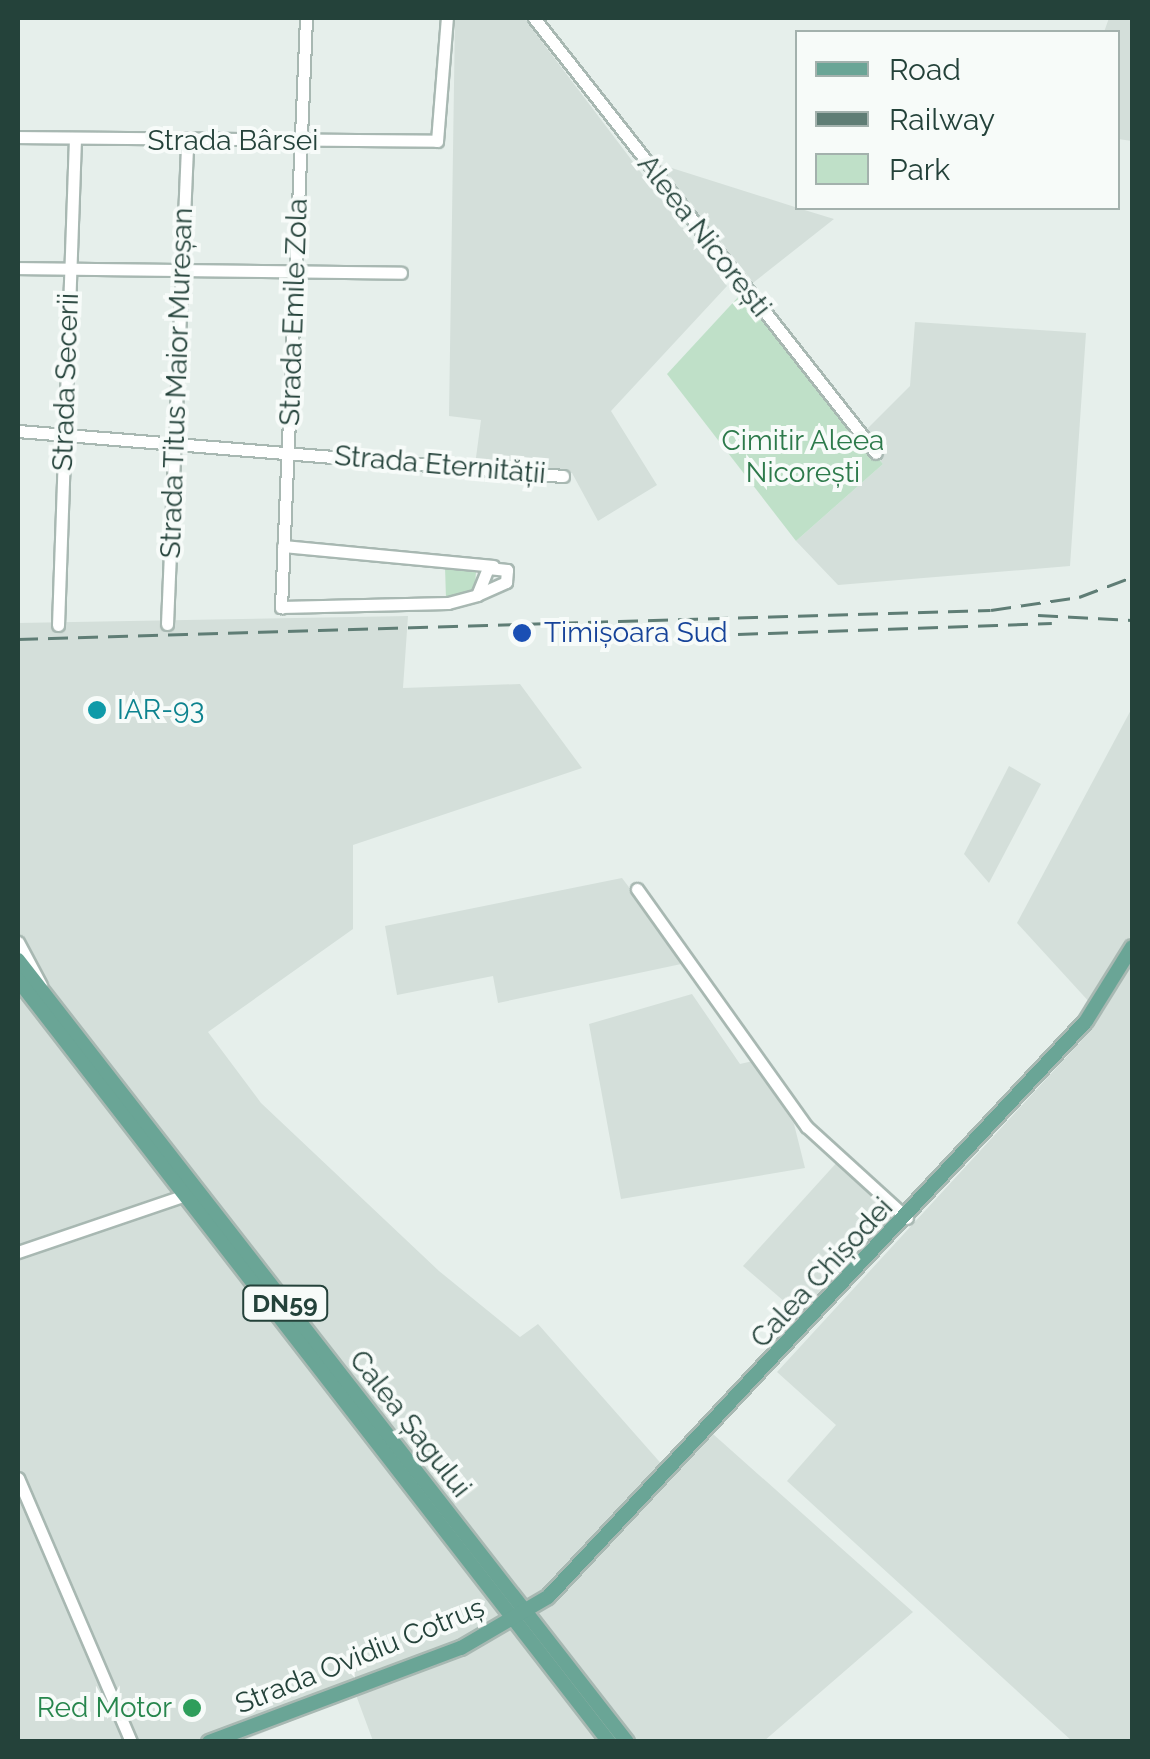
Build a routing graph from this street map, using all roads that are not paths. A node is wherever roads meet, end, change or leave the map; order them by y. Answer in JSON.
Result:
{"nodes":[{"id":1,"x":306,"y":18,"type":"edge"},
{"id":2,"x":447,"y":18,"type":"edge"},
{"id":3,"x":534,"y":18,"type":"edge"},
{"id":4,"x":18,"y":136,"type":"edge"},
{"id":5,"x":75,"y":140,"type":"junction"},
{"id":6,"x":187,"y":142,"type":"junction"},
{"id":7,"x":301,"y":142,"type":"junction"},
{"id":8,"x":18,"y":268,"type":"edge"},
{"id":9,"x":70,"y":268,"type":"junction"},
{"id":10,"x":180,"y":270,"type":"junction"},
{"id":11,"x":294,"y":271,"type":"junction"},
{"id":12,"x":402,"y":273,"type":"dead end"},
{"id":13,"x":18,"y":431,"type":"edge"},
{"id":14,"x":65,"y":434,"type":"junction"},
{"id":15,"x":176,"y":444,"type":"junction"},
{"id":16,"x":288,"y":451,"type":"junction"},
{"id":17,"x":876,"y":453,"type":"dead end"},
{"id":18,"x":563,"y":476,"type":"dead end"},
{"id":19,"x":283,"y":546,"type":"junction"},
{"id":20,"x":482,"y":574,"type":"junction"},
{"id":21,"x":497,"y":587,"type":"junction"},
{"id":22,"x":477,"y":594,"type":"junction"},
{"id":23,"x":168,"y":624,"type":"dead end"},
{"id":24,"x":58,"y":625,"type":"dead end"},
{"id":25,"x":637,"y":889,"type":"dead end"},
{"id":26,"x":18,"y":942,"type":"edge"},
{"id":27,"x":1132,"y":946,"type":"edge"},
{"id":28,"x":18,"y":960,"type":"edge"},
{"id":29,"x":18,"y":980,"type":"edge"},
{"id":30,"x":18,"y":993,"type":"edge"},
{"id":31,"x":44,"y":994,"type":"junction"},
{"id":32,"x":41,"y":1010,"type":"junction"},
{"id":33,"x":171,"y":1177,"type":"junction"},
{"id":34,"x":185,"y":1195,"type":"junction"},
{"id":35,"x":158,"y":1198,"type":"junction"},
{"id":36,"x":907,"y":1218,"type":"junction"},
{"id":37,"x":18,"y":1252,"type":"edge"},
{"id":38,"x":18,"y":1478,"type":"edge"},
{"id":39,"x":520,"y":1617,"type":"junction"},
{"id":40,"x":131,"y":1742,"type":"edge"},
{"id":41,"x":209,"y":1742,"type":"edge"},
{"id":42,"x":609,"y":1742,"type":"edge"},
{"id":43,"x":627,"y":1742,"type":"edge"}],
"edges":[{"from":1,"to":7,"type":"street","name":"Strada Emile Zola"},
{"from":2,"to":7,"type":"street","name":"Strada Bârsei"},
{"from":3,"to":17,"type":"street","name":"Aleea Nicorești"},
{"from":4,"to":5,"type":"street","name":"Strada Bârsei"},
{"from":5,"to":6,"type":"street","name":"Strada Bârsei"},
{"from":5,"to":9,"type":"street","name":"Strada Secerii"},
{"from":6,"to":7,"type":"street","name":"Strada Bârsei"},
{"from":6,"to":10,"type":"street","name":"Strada Titus Maior Mureșan"},
{"from":7,"to":11,"type":"street","name":"Strada Emile Zola"},
{"from":8,"to":9,"type":"street"},
{"from":9,"to":10,"type":"street"},
{"from":9,"to":14,"type":"street","name":"Strada Secerii"},
{"from":10,"to":11,"type":"street"},
{"from":10,"to":15,"type":"street","name":"Strada Titus Maior Mureșan"},
{"from":11,"to":12,"type":"street"},
{"from":11,"to":16,"type":"street","name":"Strada Emile Zola"},
{"from":13,"to":14,"type":"street","name":"Strada Eternității"},
{"from":14,"to":15,"type":"street","name":"Strada Eternității"},
{"from":14,"to":24,"type":"street","name":"Strada Secerii"},
{"from":15,"to":16,"type":"street","name":"Strada Eternității"},
{"from":15,"to":23,"type":"street","name":"Strada Titus Maior Mureșan"},
{"from":16,"to":18,"type":"street","name":"Strada Eternității"},
{"from":16,"to":19,"type":"street","name":"Strada Emile Zola"},
{"from":19,"to":20,"type":"street"},
{"from":19,"to":22,"type":"street","name":"Strada Emile Zola"},
{"from":20,"to":21,"type":"street"},
{"from":20,"to":21,"type":"street"},
{"from":20,"to":22,"type":"street"},
{"from":21,"to":22,"type":"street"},
{"from":25,"to":36,"type":"street"},
{"from":26,"to":31,"type":"street","name":"Calea Șagului"},
{"from":27,"to":36,"type":"main road","name":"Calea Chișodei"},
{"from":28,"to":31,"type":"main road","name":"Calea Șagului","number":"DN59"},
{"from":29,"to":32,"type":"main road","name":"Calea Șagului","number":"DN59"},
{"from":30,"to":32,"type":"street","name":"Calea Șagului"},
{"from":31,"to":39,"type":"main road","name":"Calea Șagului","number":"DN59"},
{"from":32,"to":33,"type":"main road","name":"Calea Șagului","number":"DN59"},
{"from":33,"to":34,"type":"main road","name":"Calea Șagului","number":"DN59"},
{"from":33,"to":35,"type":"street"},
{"from":34,"to":35,"type":"street"},
{"from":34,"to":39,"type":"main road","name":"Calea Șagului","number":"DN59"},
{"from":35,"to":37,"type":"street"},
{"from":36,"to":39,"type":"main road","name":"Calea Chișodei"},
{"from":38,"to":40,"type":"street"},
{"from":39,"to":41,"type":"main road","name":"Strada Ovidiu Cotruș"},
{"from":39,"to":42,"type":"main road","name":"Calea Șagului","number":"DN59"},
{"from":39,"to":43,"type":"main road","name":"Calea Șagului","number":"DN59"}]}
